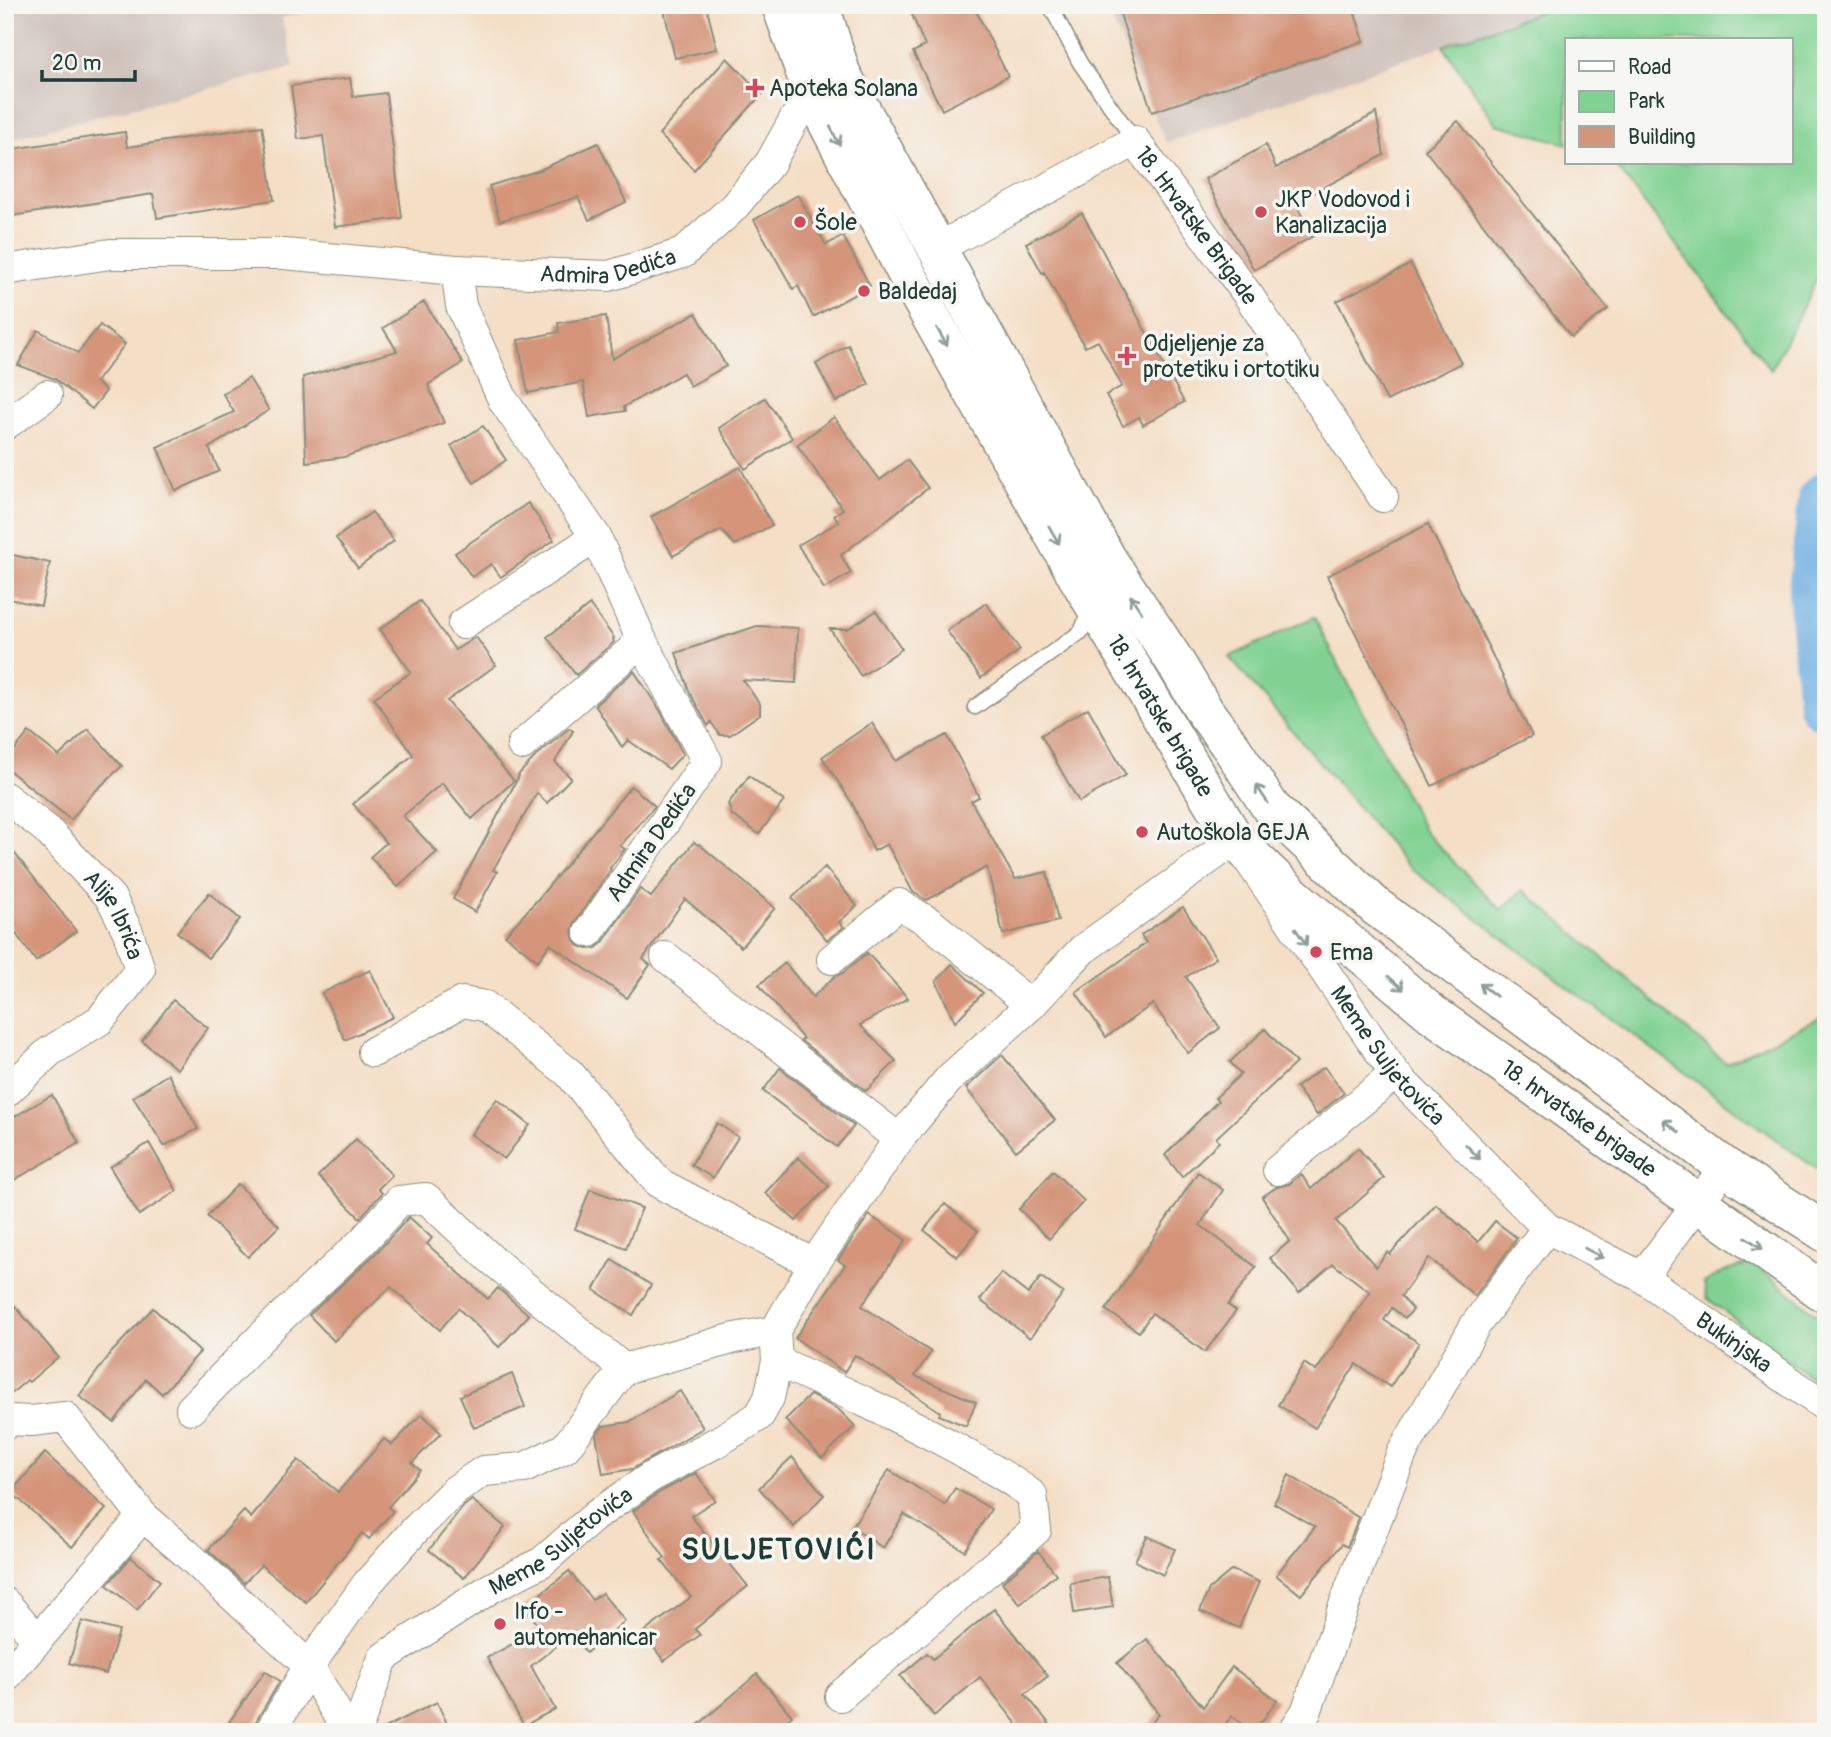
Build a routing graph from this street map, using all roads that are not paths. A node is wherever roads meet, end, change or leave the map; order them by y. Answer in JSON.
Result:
{"nodes":[{"id":1,"x":781,"y":5,"type":"edge"},
{"id":2,"x":820,"y":5,"type":"edge"},
{"id":3,"x":1050,"y":5,"type":"edge"},
{"id":4,"x":827,"y":85,"type":"junction"},
{"id":5,"x":1135,"y":141,"type":"junction"},
{"id":6,"x":936,"y":249,"type":"junction"},
{"id":7,"x":5,"y":270,"type":"edge"},
{"id":8,"x":456,"y":270,"type":"junction"},
{"id":9,"x":47,"y":395,"type":"dead end"},
{"id":10,"x":5,"y":425,"type":"edge"},
{"id":11,"x":1383,"y":497,"type":"dead end"},
{"id":12,"x":596,"y":537,"type":"junction"},
{"id":13,"x":1094,"y":601,"type":"junction"},
{"id":14,"x":463,"y":624,"type":"dead end"},
{"id":15,"x":642,"y":640,"type":"junction"},
{"id":16,"x":975,"y":707,"type":"dead end"},
{"id":17,"x":522,"y":745,"type":"dead end"},
{"id":18,"x":5,"y":797,"type":"edge"},
{"id":19,"x":1235,"y":840,"type":"junction"},
{"id":20,"x":589,"y":932,"type":"dead end"},
{"id":21,"x":666,"y":957,"type":"dead end"},
{"id":22,"x":832,"y":959,"type":"dead end"},
{"id":23,"x":1031,"y":1004,"type":"junction"},
{"id":24,"x":373,"y":1052,"type":"dead end"},
{"id":25,"x":1395,"y":1074,"type":"junction"},
{"id":26,"x":5,"y":1093,"type":"edge"},
{"id":27,"x":899,"y":1139,"type":"junction"},
{"id":28,"x":1725,"y":1167,"type":"junction"},
{"id":29,"x":1278,"y":1170,"type":"dead end"},
{"id":30,"x":1698,"y":1204,"type":"junction"},
{"id":31,"x":1546,"y":1228,"type":"junction"},
{"id":32,"x":1826,"y":1233,"type":"edge"},
{"id":33,"x":814,"y":1264,"type":"junction"},
{"id":34,"x":1642,"y":1277,"type":"junction"},
{"id":35,"x":1826,"y":1294,"type":"edge"},
{"id":36,"x":775,"y":1331,"type":"junction"},
{"id":37,"x":777,"y":1361,"type":"junction"},
{"id":38,"x":624,"y":1369,"type":"junction"},
{"id":39,"x":1826,"y":1407,"type":"edge"},
{"id":40,"x":191,"y":1409,"type":"dead end"},
{"id":41,"x":5,"y":1424,"type":"edge"},
{"id":42,"x":143,"y":1516,"type":"junction"},
{"id":43,"x":5,"y":1603,"type":"edge"},
{"id":44,"x":38,"y":1640,"type":"junction"},
{"id":45,"x":309,"y":1666,"type":"junction"},
{"id":46,"x":5,"y":1678,"type":"edge"},
{"id":47,"x":840,"y":1696,"type":"dead end"},
{"id":48,"x":270,"y":1732,"type":"edge"},
{"id":49,"x":348,"y":1732,"type":"edge"},
{"id":50,"x":356,"y":1732,"type":"edge"},
{"id":51,"x":1293,"y":1732,"type":"edge"}],
"edges":[{"from":1,"to":4,"type":"main road","name":"18. hrvatske brigade"},
{"from":2,"to":4,"type":"main road","name":"18. hrvatske brigade"},
{"from":3,"to":5,"type":"lane"},
{"from":4,"to":6,"type":"main road","name":"18. hrvatske brigade"},
{"from":4,"to":8,"type":"street","name":"Admira Dedića"},
{"from":4,"to":13,"type":"main road","name":"18. hrvatske brigade","one_way":true},
{"from":5,"to":6,"type":"street","name":"18. Hrvatske Brigade"},
{"from":5,"to":11,"type":"street","name":"18. Hrvatske Brigade"},
{"from":28,"to":6,"type":"main road","name":"18. hrvatske brigade","one_way":true},
{"from":7,"to":8,"type":"street","name":"Admira Dedića"},
{"from":8,"to":12,"type":"street","name":"Admira Dedića"},
{"from":9,"to":10,"type":"street"},
{"from":12,"to":14,"type":"street"},
{"from":12,"to":15,"type":"street","name":"Admira Dedića"},
{"from":13,"to":16,"type":"lane"},
{"from":13,"to":19,"type":"main road","name":"18. hrvatske brigade"},
{"from":15,"to":17,"type":"street"},
{"from":15,"to":20,"type":"street","name":"Admira Dedića"},
{"from":18,"to":26,"type":"street","name":"Alije Ibrića"},
{"from":19,"to":23,"type":"street"},
{"from":19,"to":25,"type":"street","name":"Meme Suljetovića","one_way":true},
{"from":19,"to":30,"type":"main road","name":"18. hrvatske brigade","one_way":true},
{"from":21,"to":27,"type":"street"},
{"from":22,"to":23,"type":"street"},
{"from":23,"to":27,"type":"street"},
{"from":24,"to":33,"type":"street"},
{"from":25,"to":29,"type":"street"},
{"from":25,"to":31,"type":"street","name":"Meme Suljetovića","one_way":true},
{"from":27,"to":33,"type":"street"},
{"from":28,"to":30,"type":"street"},
{"from":28,"to":32,"type":"main road","name":"18. hrvatske brigade"},
{"from":30,"to":34,"type":"street"},
{"from":30,"to":35,"type":"main road","name":"18. hrvatske brigade","one_way":true},
{"from":31,"to":34,"type":"street","name":"Meme Suljetovića","one_way":true},
{"from":31,"to":51,"type":"street"},
{"from":33,"to":36,"type":"street"},
{"from":34,"to":39,"type":"street","name":"Bukinjska"},
{"from":36,"to":37,"type":"street","name":"Meme Suljetovića"},
{"from":36,"to":38,"type":"street"},
{"from":37,"to":47,"type":"street"},
{"from":37,"to":50,"type":"street","name":"Meme Suljetovića"},
{"from":38,"to":40,"type":"street"},
{"from":38,"to":45,"type":"street"},
{"from":41,"to":42,"type":"street"},
{"from":42,"to":44,"type":"street"},
{"from":42,"to":45,"type":"street"},
{"from":43,"to":44,"type":"street"},
{"from":44,"to":46,"type":"street"},
{"from":45,"to":48,"type":"street"},
{"from":45,"to":49,"type":"street"}]}
